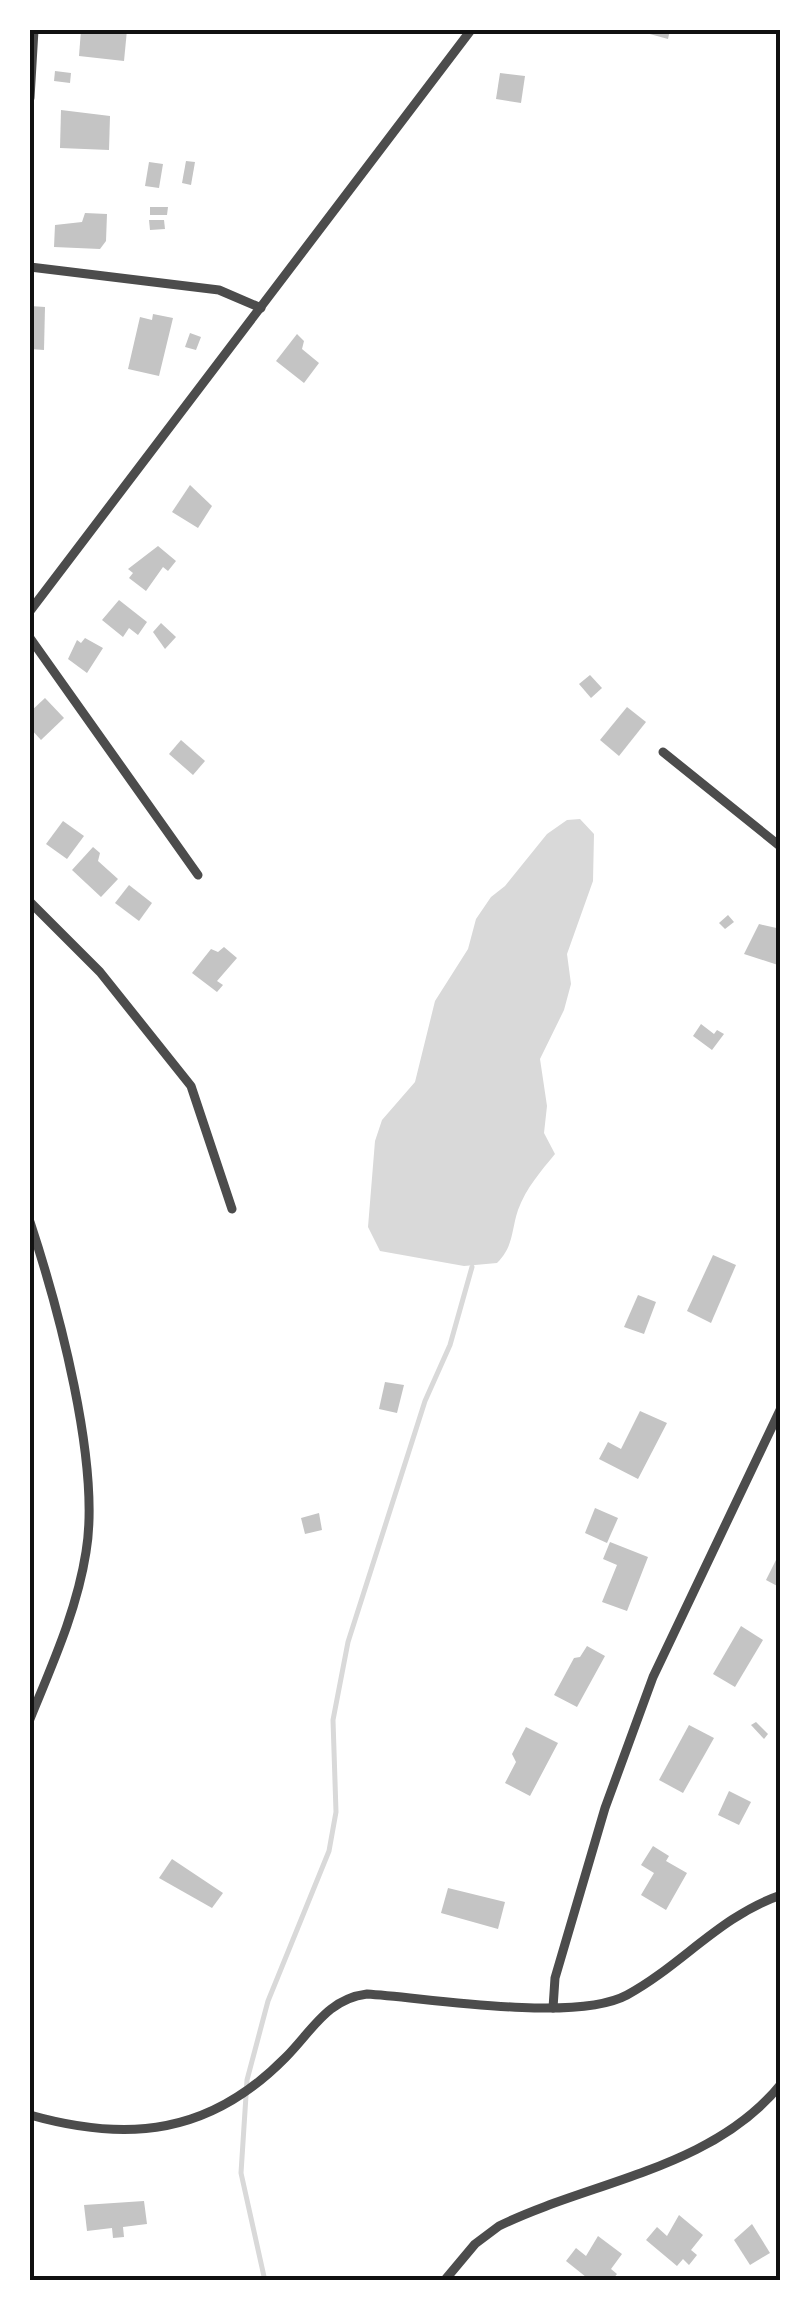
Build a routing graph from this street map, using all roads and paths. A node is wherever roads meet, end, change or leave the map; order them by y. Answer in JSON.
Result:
{"nodes":[{"id":1,"x":34,"y":30,"type":"edge"},
{"id":2,"x":471,"y":30,"type":"edge"},
{"id":3,"x":30,"y":98,"type":"edge"},
{"id":4,"x":30,"y":267,"type":"edge"},
{"id":5,"x":260,"y":308,"type":"junction"},
{"id":6,"x":30,"y":611,"type":"edge"},
{"id":7,"x":30,"y":638,"type":"edge"},
{"id":8,"x":664,"y":752,"type":"dead end"},
{"id":9,"x":781,"y":847,"type":"edge"},
{"id":10,"x":198,"y":875,"type":"dead end"},
{"id":11,"x":30,"y":902,"type":"edge"},
{"id":12,"x":232,"y":1209,"type":"dead end"},
{"id":13,"x":30,"y":1222,"type":"edge"},
{"id":14,"x":781,"y":1408,"type":"edge"},
{"id":15,"x":30,"y":1682,"type":"edge"},
{"id":16,"x":43,"y":1688,"type":"junction"},
{"id":17,"x":30,"y":1719,"type":"edge"},
{"id":18,"x":781,"y":1895,"type":"edge"},
{"id":19,"x":552,"y":2008,"type":"junction"},
{"id":20,"x":781,"y":2084,"type":"edge"},
{"id":21,"x":30,"y":2115,"type":"edge"},
{"id":22,"x":444,"y":2281,"type":"edge"}],
"edges":[{"from":1,"to":3,"type":"street"},
{"from":2,"to":5,"type":"street"},
{"from":4,"to":5,"type":"street"},
{"from":5,"to":6,"type":"street"},
{"from":7,"to":10,"type":"street"},
{"from":8,"to":9,"type":"street"},
{"from":11,"to":12,"type":"street"},
{"from":13,"to":16,"type":"street"},
{"from":14,"to":19,"type":"street"},
{"from":15,"to":16,"type":"street"},
{"from":16,"to":17,"type":"street"},
{"from":18,"to":19,"type":"street"},
{"from":19,"to":21,"type":"street"},
{"from":20,"to":22,"type":"street"}]}
